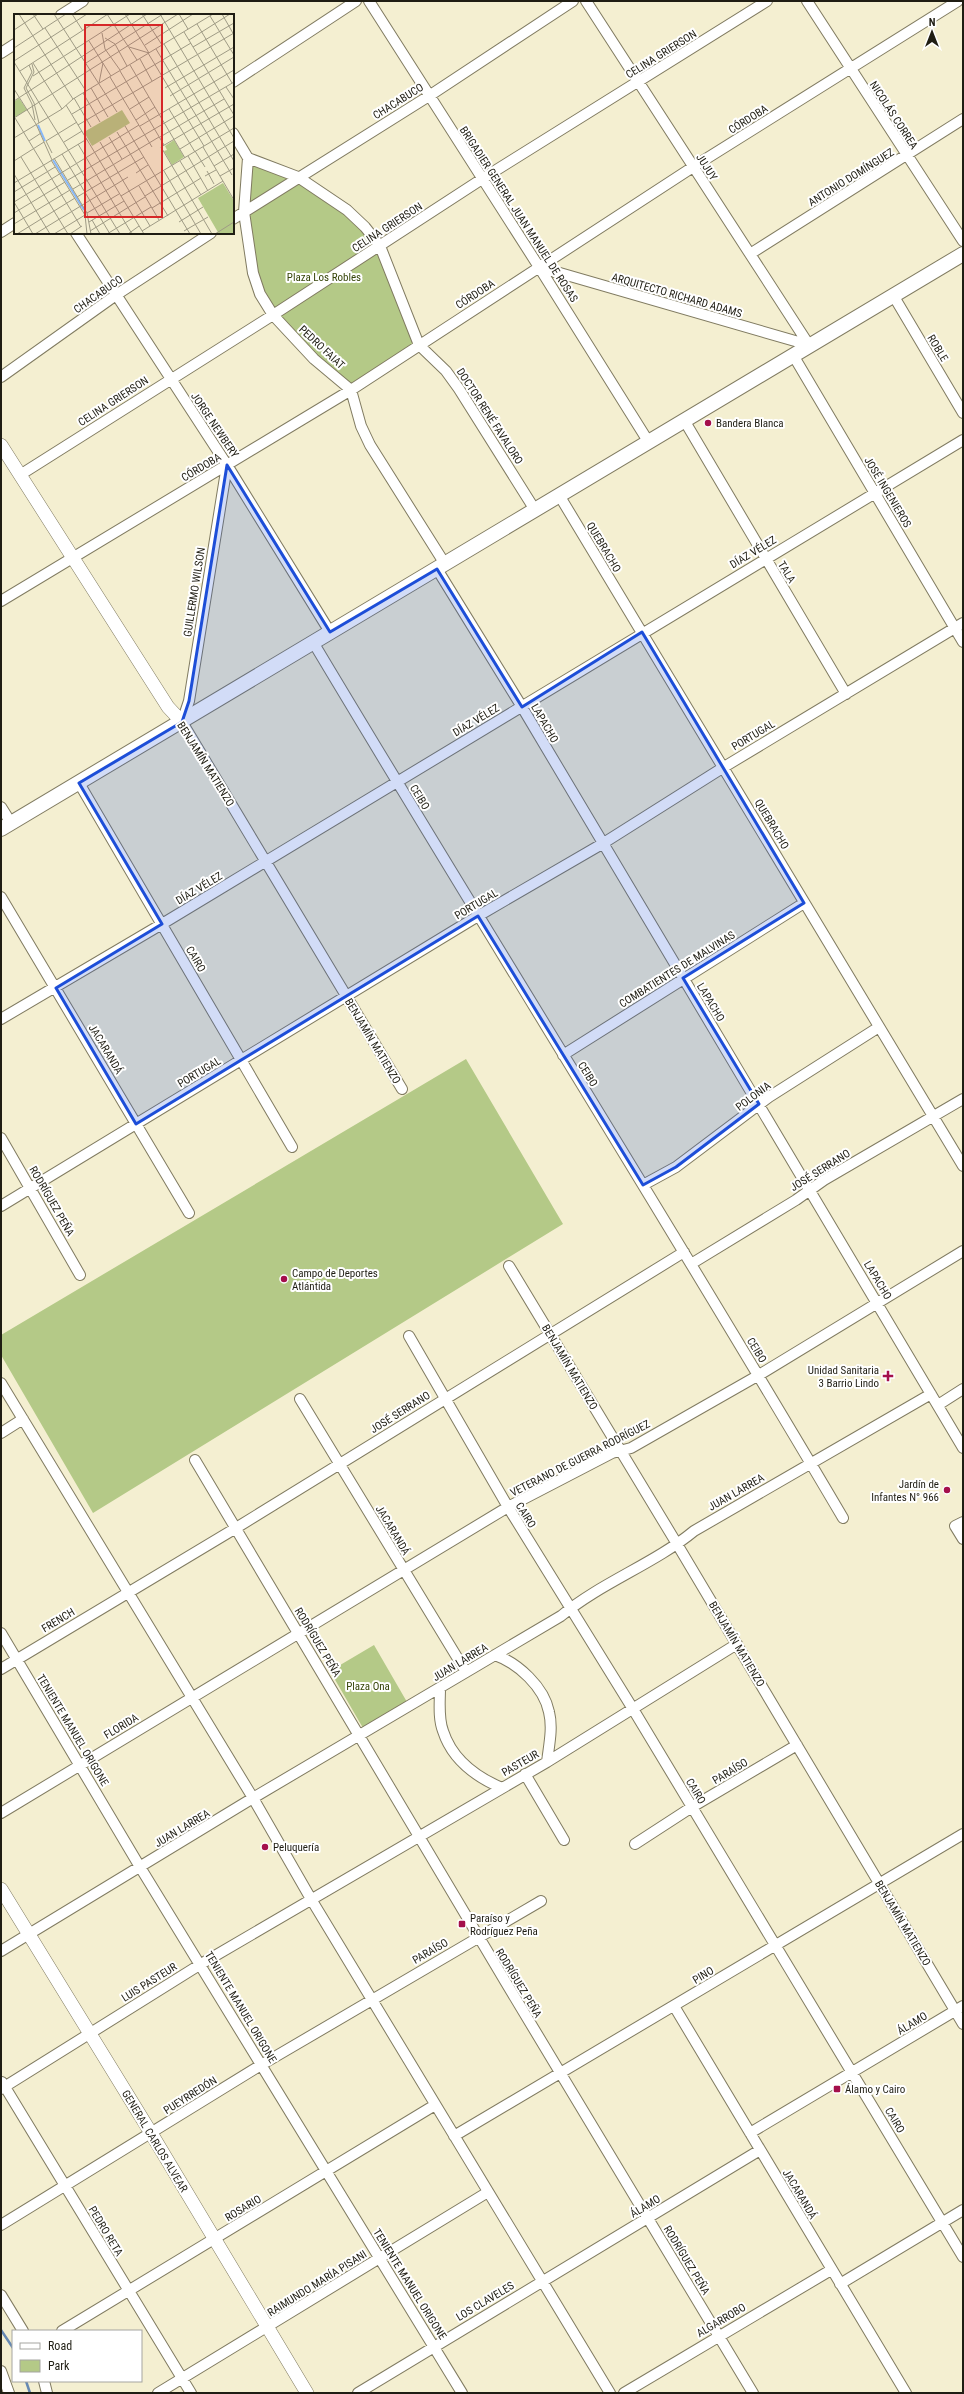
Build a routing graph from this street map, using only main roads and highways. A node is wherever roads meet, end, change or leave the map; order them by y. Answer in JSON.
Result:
{"nodes":[{"id":1,"x":963,"y":254,"type":"edge"},
{"id":2,"x":6,"y":826,"type":"edge"}],
"edges":[{"from":1,"to":2,"type":"main road"}]}
